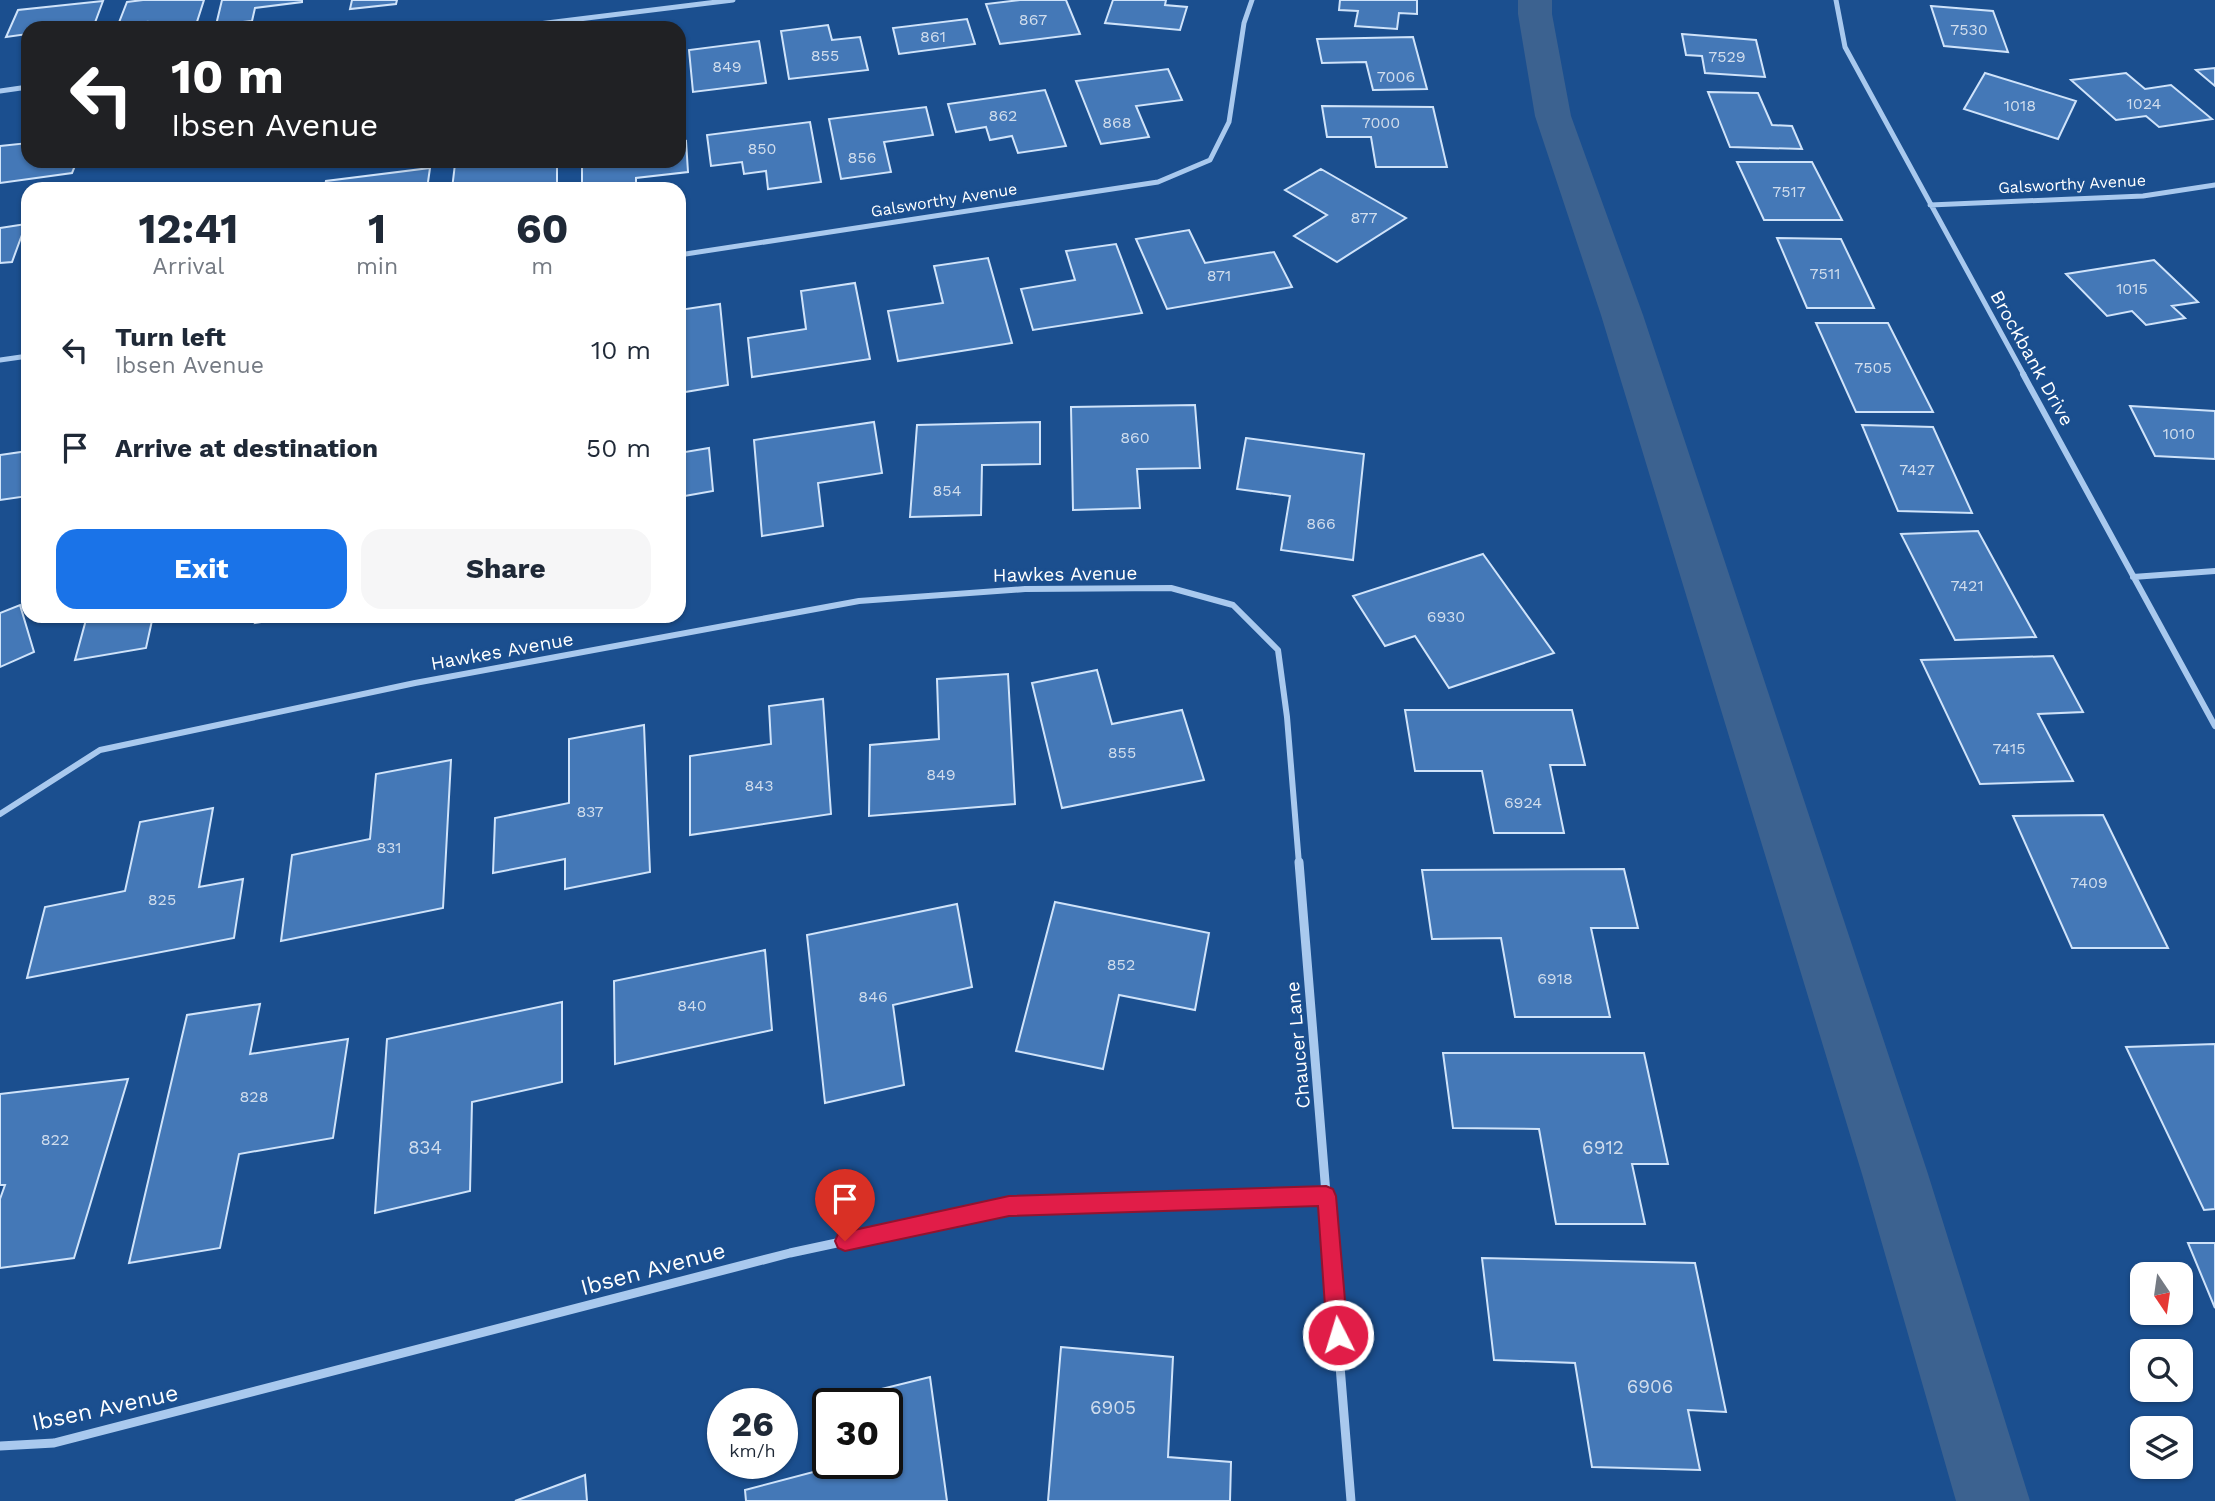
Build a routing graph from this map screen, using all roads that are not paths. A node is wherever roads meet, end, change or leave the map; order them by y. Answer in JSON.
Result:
{"nodes":[{"id":1,"x":733,"y":0,"type":"edge"},
{"id":2,"x":1252,"y":0,"type":"edge"},
{"id":3,"x":1836,"y":0,"type":"edge"},
{"id":4,"x":563,"y":21,"type":"edge"},
{"id":5,"x":21,"y":88,"type":"edge"},
{"id":6,"x":0,"y":91,"type":"edge"},
{"id":7,"x":2215,"y":185,"type":"edge"},
{"id":8,"x":1930,"y":205,"type":"junction"},
{"id":9,"x":686,"y":254,"type":"edge"},
{"id":10,"x":21,"y":357,"type":"edge"},
{"id":11,"x":0,"y":360,"type":"edge"},
{"id":12,"x":2215,"y":571,"type":"edge"},
{"id":13,"x":2133,"y":577,"type":"junction"},
{"id":14,"x":1233,"y":605,"type":"joint"},
{"id":15,"x":2215,"y":726,"type":"edge"},
{"id":16,"x":2,"y":811,"type":"edge"},
{"id":17,"x":1326,"y":1196,"type":"junction"},
{"id":18,"x":0,"y":1446,"type":"edge"},
{"id":19,"x":1351,"y":1501,"type":"edge"}],
"edges":[{"from":1,"to":4,"type":"street"},
{"from":2,"to":9,"type":"street","name":"Galsworthy Avenue"},
{"from":3,"to":8,"type":"street","name":"Brockbank Drive"},
{"from":5,"to":6,"type":"street"},
{"from":7,"to":8,"type":"street","name":"Galsworthy Avenue"},
{"from":8,"to":13,"type":"street","name":"Brockbank Drive"},
{"from":10,"to":11,"type":"street"},
{"from":12,"to":13,"type":"street"},
{"from":13,"to":15,"type":"street","name":"Brockbank Drive"},
{"from":14,"to":16,"type":"street","name":"Hawkes Avenue"},
{"from":14,"to":17,"type":"street","name":"Chaucer Lane"},
{"from":17,"to":18,"type":"street","name":"Ibsen Avenue"},
{"from":17,"to":19,"type":"street","name":"Chaucer Lane"}]}
